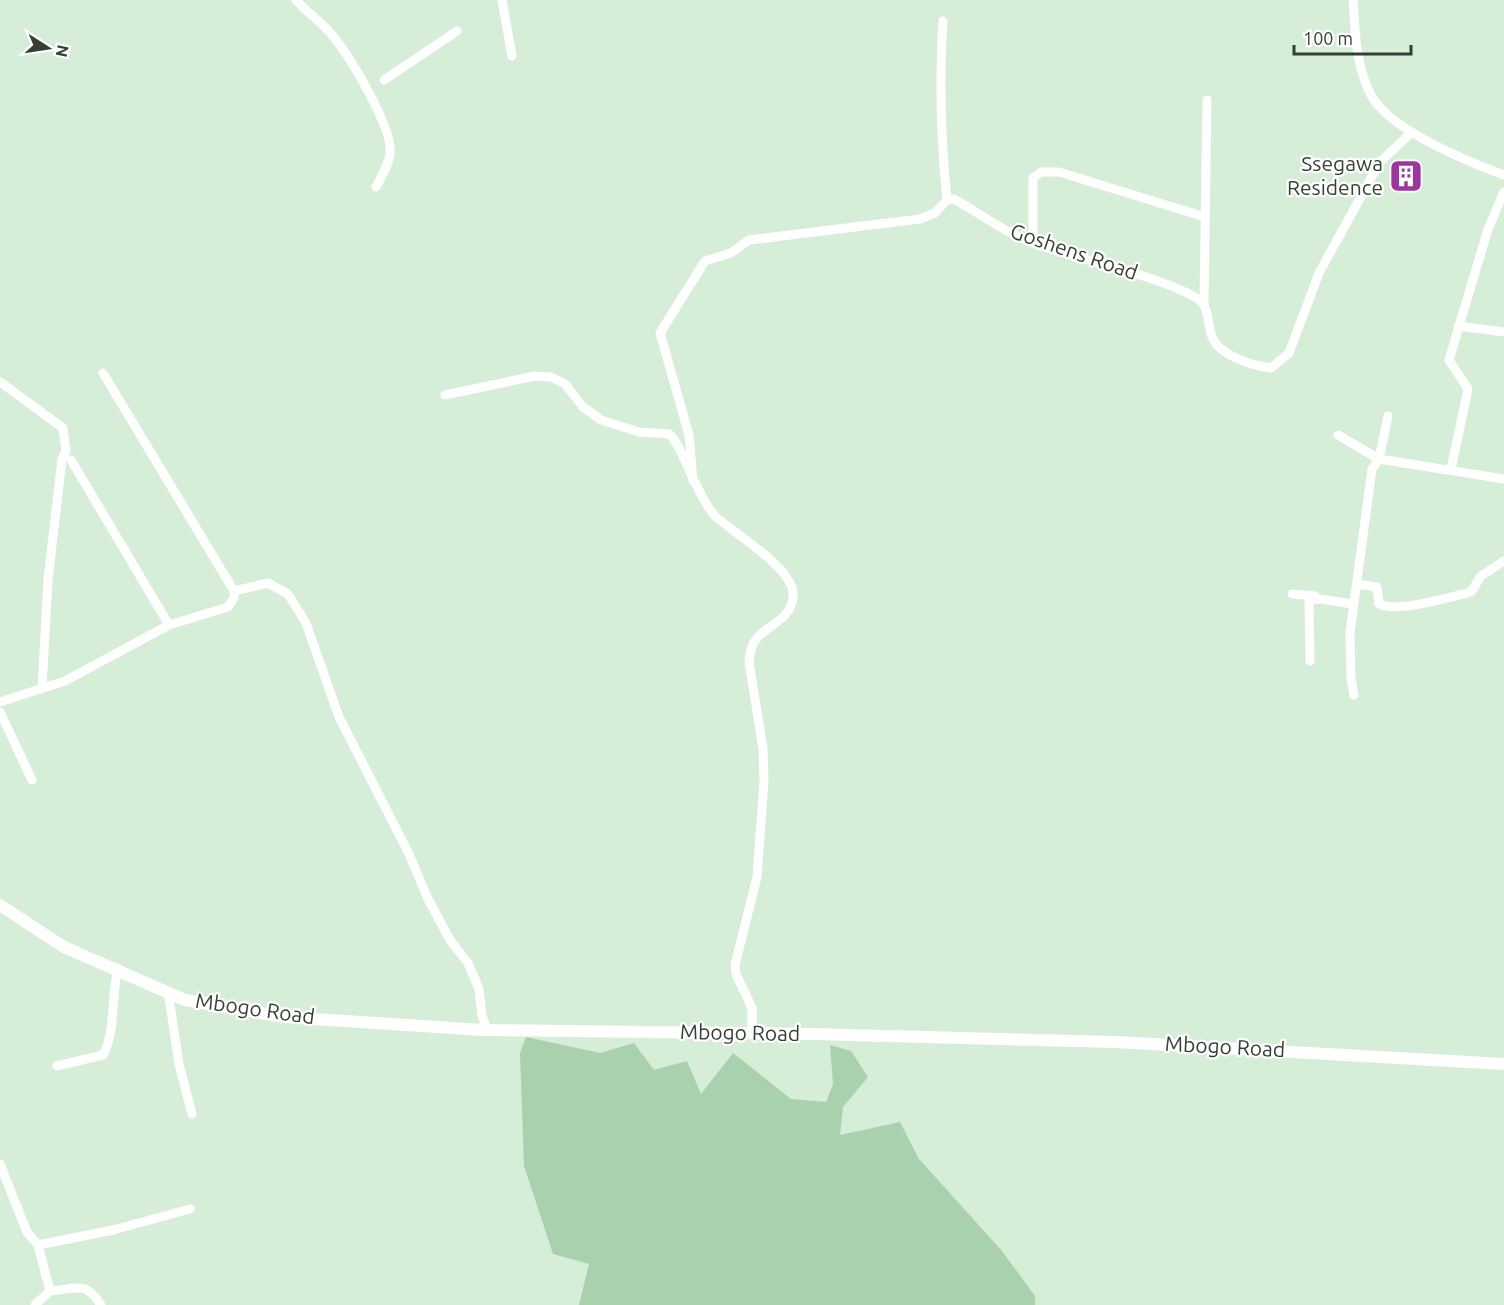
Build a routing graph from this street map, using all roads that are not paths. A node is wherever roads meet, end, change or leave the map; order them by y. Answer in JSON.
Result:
{"nodes":[{"id":1,"x":296,"y":0,"type":"edge"},
{"id":2,"x":502,"y":0,"type":"edge"},
{"id":3,"x":1353,"y":0,"type":"edge"},
{"id":4,"x":943,"y":21,"type":"dead end"},
{"id":5,"x":457,"y":31,"type":"dead end"},
{"id":6,"x":512,"y":56,"type":"dead end"},
{"id":7,"x":384,"y":80,"type":"dead end"},
{"id":8,"x":1207,"y":100,"type":"dead end"},
{"id":9,"x":1412,"y":132,"type":"junction"},
{"id":10,"x":1504,"y":175,"type":"edge"},
{"id":11,"x":376,"y":187,"type":"dead end"},
{"id":12,"x":1504,"y":192,"type":"edge"},
{"id":13,"x":947,"y":200,"type":"junction"},
{"id":14,"x":1205,"y":217,"type":"junction"},
{"id":15,"x":1033,"y":243,"type":"junction"},
{"id":16,"x":1204,"y":304,"type":"junction"},
{"id":17,"x":1458,"y":326,"type":"junction"},
{"id":18,"x":1504,"y":332,"type":"edge"},
{"id":19,"x":103,"y":373,"type":"dead end"},
{"id":20,"x":0,"y":382,"type":"edge"},
{"id":21,"x":445,"y":395,"type":"dead end"},
{"id":22,"x":1388,"y":416,"type":"dead end"},
{"id":23,"x":1338,"y":435,"type":"dead end"},
{"id":24,"x":1379,"y":459,"type":"junction"},
{"id":25,"x":71,"y":460,"type":"dead end"},
{"id":26,"x":1450,"y":469,"type":"junction"},
{"id":27,"x":1504,"y":479,"type":"edge"},
{"id":28,"x":693,"y":481,"type":"junction"},
{"id":29,"x":1504,"y":561,"type":"edge"},
{"id":30,"x":1356,"y":589,"type":"junction"},
{"id":31,"x":234,"y":591,"type":"junction"},
{"id":32,"x":1292,"y":594,"type":"dead end"},
{"id":33,"x":1353,"y":604,"type":"junction"},
{"id":34,"x":169,"y":625,"type":"junction"},
{"id":35,"x":1310,"y":661,"type":"dead end"},
{"id":36,"x":42,"y":689,"type":"junction"},
{"id":37,"x":1354,"y":695,"type":"dead end"},
{"id":38,"x":0,"y":702,"type":"edge"},
{"id":39,"x":0,"y":712,"type":"edge"},
{"id":40,"x":32,"y":780,"type":"dead end"},
{"id":41,"x":0,"y":905,"type":"edge"},
{"id":42,"x":118,"y":968,"type":"junction"},
{"id":43,"x":168,"y":991,"type":"junction"},
{"id":44,"x":487,"y":1030,"type":"junction"},
{"id":45,"x":752,"y":1033,"type":"junction"},
{"id":46,"x":1504,"y":1064,"type":"edge"},
{"id":47,"x":57,"y":1066,"type":"dead end"},
{"id":48,"x":192,"y":1114,"type":"dead end"},
{"id":49,"x":0,"y":1164,"type":"edge"},
{"id":50,"x":190,"y":1209,"type":"dead end"},
{"id":51,"x":38,"y":1245,"type":"junction"},
{"id":52,"x":50,"y":1291,"type":"junction"},
{"id":53,"x":35,"y":1305,"type":"edge"},
{"id":54,"x":101,"y":1305,"type":"edge"}],
"edges":[{"from":1,"to":11,"type":"street"},
{"from":2,"to":6,"type":"street"},
{"from":3,"to":9,"type":"street"},
{"from":4,"to":13,"type":"street"},
{"from":5,"to":7,"type":"street"},
{"from":8,"to":14,"type":"street"},
{"from":9,"to":10,"type":"street"},
{"from":9,"to":16,"type":"street"},
{"from":12,"to":17,"type":"street"},
{"from":13,"to":15,"type":"street","name":"Goshens Road"},
{"from":13,"to":28,"type":"street"},
{"from":14,"to":15,"type":"street"},
{"from":14,"to":16,"type":"street"},
{"from":15,"to":16,"type":"street","name":"Goshens Road"},
{"from":17,"to":18,"type":"street"},
{"from":17,"to":26,"type":"street"},
{"from":19,"to":31,"type":"street"},
{"from":20,"to":36,"type":"street"},
{"from":21,"to":28,"type":"street"},
{"from":22,"to":24,"type":"street"},
{"from":23,"to":24,"type":"street"},
{"from":24,"to":26,"type":"street"},
{"from":24,"to":30,"type":"street"},
{"from":25,"to":34,"type":"street"},
{"from":26,"to":27,"type":"street"},
{"from":28,"to":45,"type":"street"},
{"from":29,"to":30,"type":"street"},
{"from":30,"to":32,"type":"street"},
{"from":30,"to":33,"type":"street"},
{"from":31,"to":34,"type":"street"},
{"from":31,"to":44,"type":"street"},
{"from":33,"to":35,"type":"street"},
{"from":33,"to":37,"type":"street"},
{"from":34,"to":36,"type":"street"},
{"from":36,"to":38,"type":"street"},
{"from":39,"to":40,"type":"street"},
{"from":41,"to":42,"type":"main road","name":"Mbogo Road"},
{"from":42,"to":43,"type":"main road","name":"Mbogo Road"},
{"from":42,"to":47,"type":"street"},
{"from":43,"to":44,"type":"main road","name":"Mbogo Road"},
{"from":43,"to":48,"type":"street"},
{"from":44,"to":45,"type":"main road","name":"Mbogo Road"},
{"from":45,"to":46,"type":"main road","name":"Mbogo Road"},
{"from":49,"to":51,"type":"street"},
{"from":50,"to":51,"type":"street"},
{"from":51,"to":52,"type":"street"},
{"from":52,"to":53,"type":"street"},
{"from":52,"to":54,"type":"street"}]}
